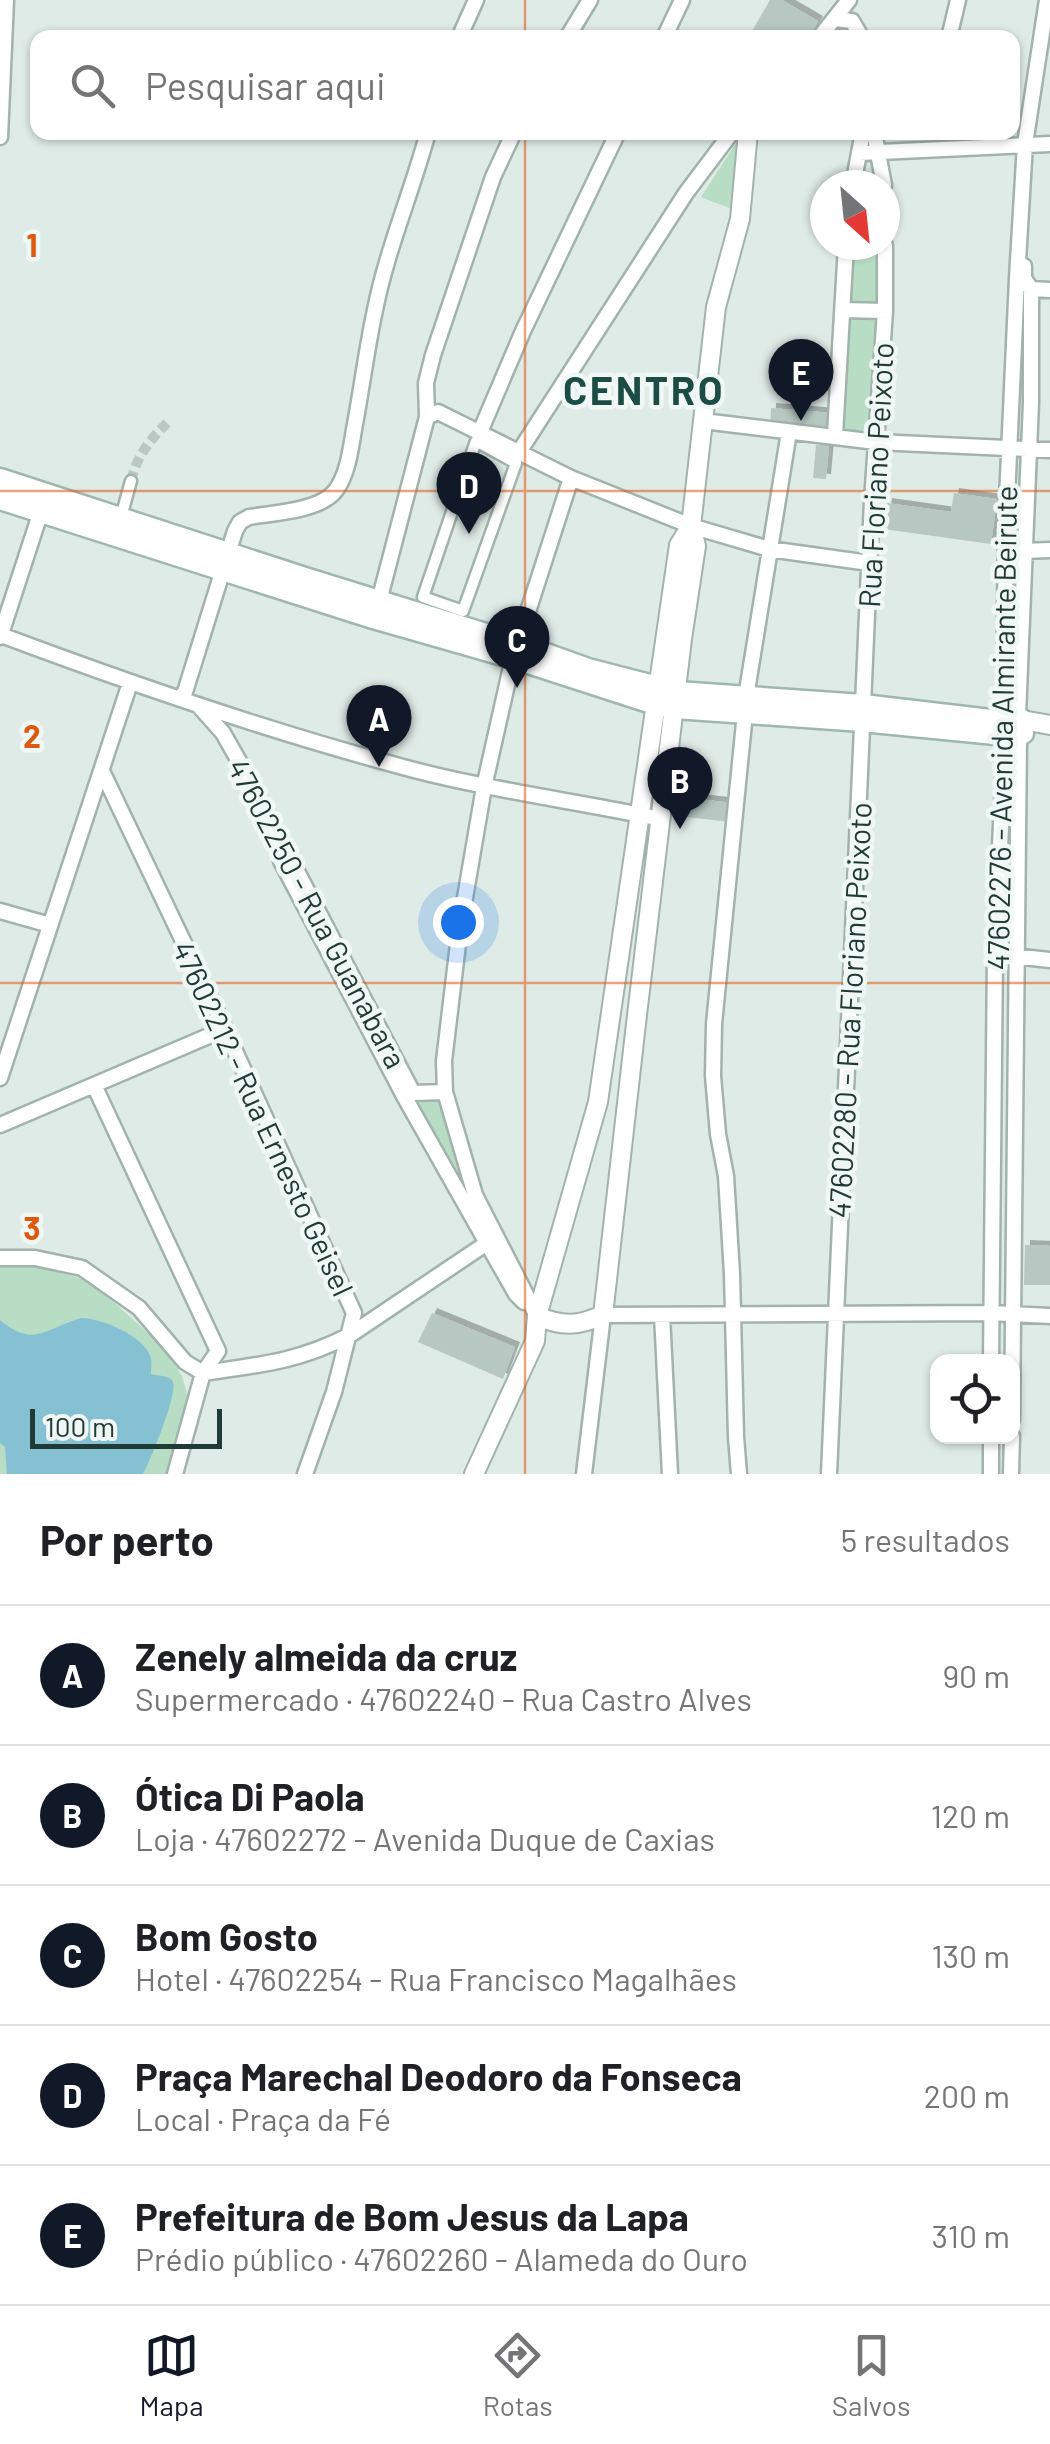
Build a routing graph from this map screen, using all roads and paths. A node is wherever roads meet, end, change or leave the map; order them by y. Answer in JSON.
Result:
{"nodes":[{"id":1,"x":6,"y":0,"type":"edge"},
{"id":2,"x":476,"y":0,"type":"edge"},
{"id":3,"x":590,"y":0,"type":"edge"},
{"id":4,"x":682,"y":0,"type":"edge"},
{"id":5,"x":849,"y":0,"type":"edge"},
{"id":6,"x":958,"y":0,"type":"edge"},
{"id":7,"x":1047,"y":0,"type":"edge"},
{"id":8,"x":1050,"y":17,"type":"edge"},
{"id":9,"x":836,"y":18,"type":"junction"},
{"id":10,"x":462,"y":30,"type":"edge"},
{"id":11,"x":573,"y":30,"type":"edge"},
{"id":12,"x":668,"y":30,"type":"edge"},
{"id":13,"x":826,"y":30,"type":"edge"},
{"id":14,"x":856,"y":30,"type":"edge"},
{"id":15,"x":952,"y":30,"type":"edge"},
{"id":16,"x":1,"y":95,"type":"edge"},
{"id":17,"x":0,"y":138,"type":"edge"},
{"id":18,"x":426,"y":140,"type":"edge"},
{"id":19,"x":510,"y":140,"type":"edge"},
{"id":20,"x":614,"y":140,"type":"edge"},
{"id":21,"x":726,"y":140,"type":"edge"},
{"id":22,"x":747,"y":140,"type":"edge"},
{"id":23,"x":862,"y":140,"type":"edge"},
{"id":24,"x":876,"y":140,"type":"edge"},
{"id":25,"x":926,"y":140,"type":"edge"},
{"id":26,"x":1028,"y":144,"type":"junction"},
{"id":27,"x":1050,"y":144,"type":"edge"},
{"id":28,"x":924,"y":149,"type":"junction"},
{"id":29,"x":878,"y":152,"type":"junction"},
{"id":30,"x":859,"y":153,"type":"junction"},
{"id":31,"x":856,"y":170,"type":"edge"},
{"id":32,"x":881,"y":170,"type":"edge"},
{"id":33,"x":845,"y":260,"type":"edge"},
{"id":34,"x":885,"y":260,"type":"edge"},
{"id":35,"x":1024,"y":282,"type":"junction"},
{"id":36,"x":1050,"y":290,"type":"edge"},
{"id":37,"x":842,"y":310,"type":"junction"},
{"id":38,"x":885,"y":311,"type":"junction"},
{"id":39,"x":1011,"y":400,"type":"junction"},
{"id":40,"x":1031,"y":402,"type":"junction"},
{"id":41,"x":1050,"y":403,"type":"edge"},
{"id":42,"x":428,"y":417,"type":"junction"},
{"id":43,"x":703,"y":421,"type":"junction"},
{"id":44,"x":788,"y":432,"type":"junction"},
{"id":45,"x":834,"y":435,"type":"junction"},
{"id":46,"x":481,"y":438,"type":"junction"},
{"id":47,"x":876,"y":442,"type":"junction"},
{"id":48,"x":1008,"y":449,"type":"junction"},
{"id":49,"x":1029,"y":450,"type":"junction"},
{"id":50,"x":1050,"y":450,"type":"edge"},
{"id":51,"x":519,"y":452,"type":"junction"},
{"id":52,"x":571,"y":478,"type":"junction"},
{"id":53,"x":0,"y":479,"type":"edge"},
{"id":54,"x":131,"y":481,"type":"tunnel mouth"},
{"id":55,"x":0,"y":500,"type":"edge"},
{"id":56,"x":44,"y":503,"type":"junction"},
{"id":57,"x":122,"y":517,"type":"junction"},
{"id":58,"x":691,"y":526,"type":"junction"},
{"id":59,"x":769,"y":549,"type":"junction"},
{"id":60,"x":1050,"y":550,"type":"edge"},
{"id":61,"x":1023,"y":551,"type":"junction"},
{"id":62,"x":225,"y":561,"type":"junction"},
{"id":63,"x":869,"y":563,"type":"junction"},
{"id":64,"x":376,"y":609,"type":"junction"},
{"id":65,"x":0,"y":636,"type":"edge"},
{"id":66,"x":516,"y":651,"type":"junction"},
{"id":67,"x":130,"y":684,"type":"junction"},
{"id":68,"x":180,"y":698,"type":"junction"},
{"id":69,"x":666,"y":698,"type":"junction"},
{"id":70,"x":745,"y":705,"type":"junction"},
{"id":71,"x":199,"y":706,"type":"junction"},
{"id":72,"x":863,"y":713,"type":"junction"},
{"id":73,"x":1050,"y":725,"type":"edge"},
{"id":74,"x":1011,"y":727,"type":"junction"},
{"id":75,"x":1050,"y":736,"type":"edge"},
{"id":76,"x":102,"y":771,"type":"junction"},
{"id":77,"x":484,"y":786,"type":"junction"},
{"id":78,"x":640,"y":814,"type":"junction"},
{"id":79,"x":661,"y":819,"type":"junction"},
{"id":80,"x":0,"y":911,"type":"edge"},
{"id":81,"x":50,"y":925,"type":"junction"},
{"id":82,"x":995,"y":954,"type":"junction"},
{"id":83,"x":1018,"y":955,"type":"junction"},
{"id":84,"x":1050,"y":960,"type":"edge"},
{"id":85,"x":225,"y":1028,"type":"junction"},
{"id":86,"x":0,"y":1078,"type":"edge"},
{"id":87,"x":94,"y":1085,"type":"junction"},
{"id":88,"x":446,"y":1092,"type":"junction"},
{"id":89,"x":626,"y":1101,"type":"junction"},
{"id":90,"x":598,"y":1102,"type":"junction"},
{"id":91,"x":0,"y":1125,"type":"edge"},
{"id":92,"x":994,"y":1213,"type":"junction"},
{"id":93,"x":1016,"y":1214,"type":"junction"},
{"id":94,"x":487,"y":1244,"type":"junction"},
{"id":95,"x":0,"y":1258,"type":"edge"},
{"id":96,"x":603,"y":1315,"type":"junction"},
{"id":97,"x":991,"y":1315,"type":"junction"},
{"id":98,"x":1014,"y":1315,"type":"junction"},
{"id":99,"x":537,"y":1316,"type":"junction"},
{"id":100,"x":662,"y":1316,"type":"junction"},
{"id":101,"x":734,"y":1316,"type":"junction"},
{"id":102,"x":835,"y":1316,"type":"junction"},
{"id":103,"x":1050,"y":1316,"type":"edge"},
{"id":104,"x":350,"y":1336,"type":"junction"},
{"id":105,"x":991,"y":1354,"type":"edge"},
{"id":106,"x":1013,"y":1354,"type":"edge"},
{"id":107,"x":203,"y":1373,"type":"junction"},
{"id":108,"x":991,"y":1444,"type":"edge"},
{"id":109,"x":1012,"y":1444,"type":"edge"},
{"id":110,"x":175,"y":1474,"type":"edge"},
{"id":111,"x":305,"y":1474,"type":"edge"},
{"id":112,"x":461,"y":1474,"type":"edge"},
{"id":113,"x":474,"y":1474,"type":"edge"},
{"id":114,"x":584,"y":1474,"type":"edge"},
{"id":115,"x":670,"y":1474,"type":"edge"},
{"id":116,"x":739,"y":1474,"type":"edge"},
{"id":117,"x":829,"y":1474,"type":"edge"},
{"id":118,"x":991,"y":1474,"type":"edge"},
{"id":119,"x":1011,"y":1474,"type":"edge"}],
"edges":[{"from":1,"to":16,"type":"street"},
{"from":2,"to":10,"type":"street"},
{"from":3,"to":11,"type":"street"},
{"from":4,"to":12,"type":"street"},
{"from":5,"to":9,"type":"street"},
{"from":6,"to":15,"type":"street"},
{"from":7,"to":26,"type":"street"},
{"from":8,"to":26,"type":"street"},
{"from":9,"to":13,"type":"street"},
{"from":9,"to":14,"type":"street"},
{"from":16,"to":17,"type":"street"},
{"from":18,"to":62,"type":"street"},
{"from":19,"to":42,"type":"street"},
{"from":20,"to":46,"type":"street"},
{"from":21,"to":51,"type":"street"},
{"from":22,"to":43,"type":"street"},
{"from":23,"to":30,"type":"street"},
{"from":24,"to":29,"type":"street"},
{"from":25,"to":28,"type":"street"},
{"from":26,"to":27,"type":"street"},
{"from":26,"to":28,"type":"street"},
{"from":26,"to":35,"type":"street","name":"47602276 - Avenida Almirante Beirute"},
{"from":28,"to":29,"type":"street"},
{"from":29,"to":30,"type":"street"},
{"from":29,"to":32,"type":"street"},
{"from":30,"to":31,"type":"street"},
{"from":33,"to":37,"type":"street","name":"Rua Floriano Peixoto"},
{"from":34,"to":38,"type":"street","name":"Rua Floriano Peixoto"},
{"from":35,"to":36,"type":"street"},
{"from":35,"to":39,"type":"street","name":"47602276 - Avenida Almirante Beirute"},
{"from":35,"to":40,"type":"street"},
{"from":37,"to":38,"type":"street"},
{"from":37,"to":45,"type":"street","name":"Rua Floriano Peixoto"},
{"from":38,"to":47,"type":"street","name":"Rua Floriano Peixoto"},
{"from":39,"to":40,"type":"street"},
{"from":39,"to":48,"type":"street","name":"47602276 - Avenida Almirante Beirute"},
{"from":40,"to":41,"type":"street"},
{"from":40,"to":49,"type":"street"},
{"from":42,"to":46,"type":"street"},
{"from":42,"to":64,"type":"street"},
{"from":43,"to":44,"type":"street"},
{"from":43,"to":58,"type":"street"},
{"from":44,"to":45,"type":"street"},
{"from":44,"to":59,"type":"street"},
{"from":45,"to":47,"type":"street"},
{"from":46,"to":46,"type":"street"},
{"from":46,"to":51,"type":"street"},
{"from":47,"to":48,"type":"street"},
{"from":47,"to":63,"type":"street","name":"Rua Floriano Peixoto"},
{"from":48,"to":49,"type":"street"},
{"from":48,"to":74,"type":"street","name":"47602276 - Avenida Almirante Beirute"},
{"from":49,"to":50,"type":"street"},
{"from":49,"to":61,"type":"street"},
{"from":51,"to":52,"type":"street"},
{"from":52,"to":58,"type":"street"},
{"from":52,"to":66,"type":"street"},
{"from":53,"to":56,"type":"main road"},
{"from":54,"to":57,"type":"street"},
{"from":55,"to":56,"type":"main road"},
{"from":56,"to":57,"type":"main road"},
{"from":56,"to":62,"type":"main road"},
{"from":56,"to":65,"type":"street"},
{"from":57,"to":62,"type":"main road"},
{"from":58,"to":59,"type":"street"},
{"from":58,"to":69,"type":"street"},
{"from":59,"to":63,"type":"street"},
{"from":59,"to":70,"type":"street"},
{"from":60,"to":61,"type":"street"},
{"from":61,"to":74,"type":"street"},
{"from":62,"to":64,"type":"main road"},
{"from":62,"to":68,"type":"street"},
{"from":63,"to":72,"type":"street","name":"Rua Floriano Peixoto"},
{"from":64,"to":66,"type":"main road"},
{"from":65,"to":67,"type":"street"},
{"from":66,"to":69,"type":"main road"},
{"from":66,"to":77,"type":"street"},
{"from":67,"to":68,"type":"street"},
{"from":67,"to":76,"type":"street"},
{"from":68,"to":71,"type":"street"},
{"from":69,"to":70,"type":"main road"},
{"from":69,"to":78,"type":"street"},
{"from":69,"to":79,"type":"street"},
{"from":70,"to":72,"type":"main road"},
{"from":70,"to":101,"type":"street"},
{"from":71,"to":77,"type":"street"},
{"from":71,"to":88,"type":"street","name":"47602250 - Rua Guanabara"},
{"from":71,"to":94,"type":"street"},
{"from":72,"to":74,"type":"main road"},
{"from":72,"to":102,"type":"street","name":"47602280 - Rua Floriano Peixoto"},
{"from":73,"to":74,"type":"street"},
{"from":74,"to":75,"type":"street"},
{"from":74,"to":82,"type":"street","name":"47602276 - Avenida Almirante Beirute"},
{"from":74,"to":83,"type":"street"},
{"from":76,"to":81,"type":"street"},
{"from":76,"to":85,"type":"street","name":"47602212 - Rua Ernesto Geisel"},
{"from":77,"to":78,"type":"street"},
{"from":77,"to":88,"type":"street"},
{"from":78,"to":79,"type":"street"},
{"from":78,"to":90,"type":"street"},
{"from":79,"to":89,"type":"street"},
{"from":80,"to":81,"type":"street"},
{"from":81,"to":86,"type":"street"},
{"from":82,"to":83,"type":"street"},
{"from":82,"to":92,"type":"street","name":"47602276 - Avenida Almirante Beirute"},
{"from":83,"to":84,"type":"street"},
{"from":83,"to":93,"type":"street"},
{"from":85,"to":87,"type":"street"},
{"from":85,"to":104,"type":"street","name":"47602212 - Rua Ernesto Geisel"},
{"from":87,"to":91,"type":"street"},
{"from":87,"to":107,"type":"street"},
{"from":88,"to":99,"type":"street"},
{"from":89,"to":90,"type":"street"},
{"from":89,"to":96,"type":"street"},
{"from":90,"to":99,"type":"street"},
{"from":92,"to":93,"type":"street"},
{"from":92,"to":97,"type":"street","name":"47602276 - Avenida Almirante Beirute"},
{"from":93,"to":98,"type":"street"},
{"from":94,"to":99,"type":"street"},
{"from":94,"to":104,"type":"street"},
{"from":95,"to":107,"type":"street"},
{"from":96,"to":99,"type":"street"},
{"from":96,"to":100,"type":"street"},
{"from":96,"to":114,"type":"street"},
{"from":97,"to":98,"type":"street"},
{"from":97,"to":102,"type":"street"},
{"from":97,"to":105,"type":"street","name":"47602276 - Avenida Almirante Beirute"},
{"from":98,"to":103,"type":"street"},
{"from":98,"to":106,"type":"street"},
{"from":99,"to":112,"type":"street"},
{"from":99,"to":113,"type":"street"},
{"from":100,"to":101,"type":"street"},
{"from":100,"to":115,"type":"street"},
{"from":101,"to":102,"type":"street"},
{"from":101,"to":116,"type":"street"},
{"from":102,"to":117,"type":"street","name":"47602280 - Rua Floriano Peixoto"},
{"from":104,"to":107,"type":"street"},
{"from":104,"to":111,"type":"street","name":"47602212 - Rua Ernesto Geisel"},
{"from":107,"to":110,"type":"street"},
{"from":108,"to":118,"type":"street"},
{"from":109,"to":119,"type":"street"}]}
